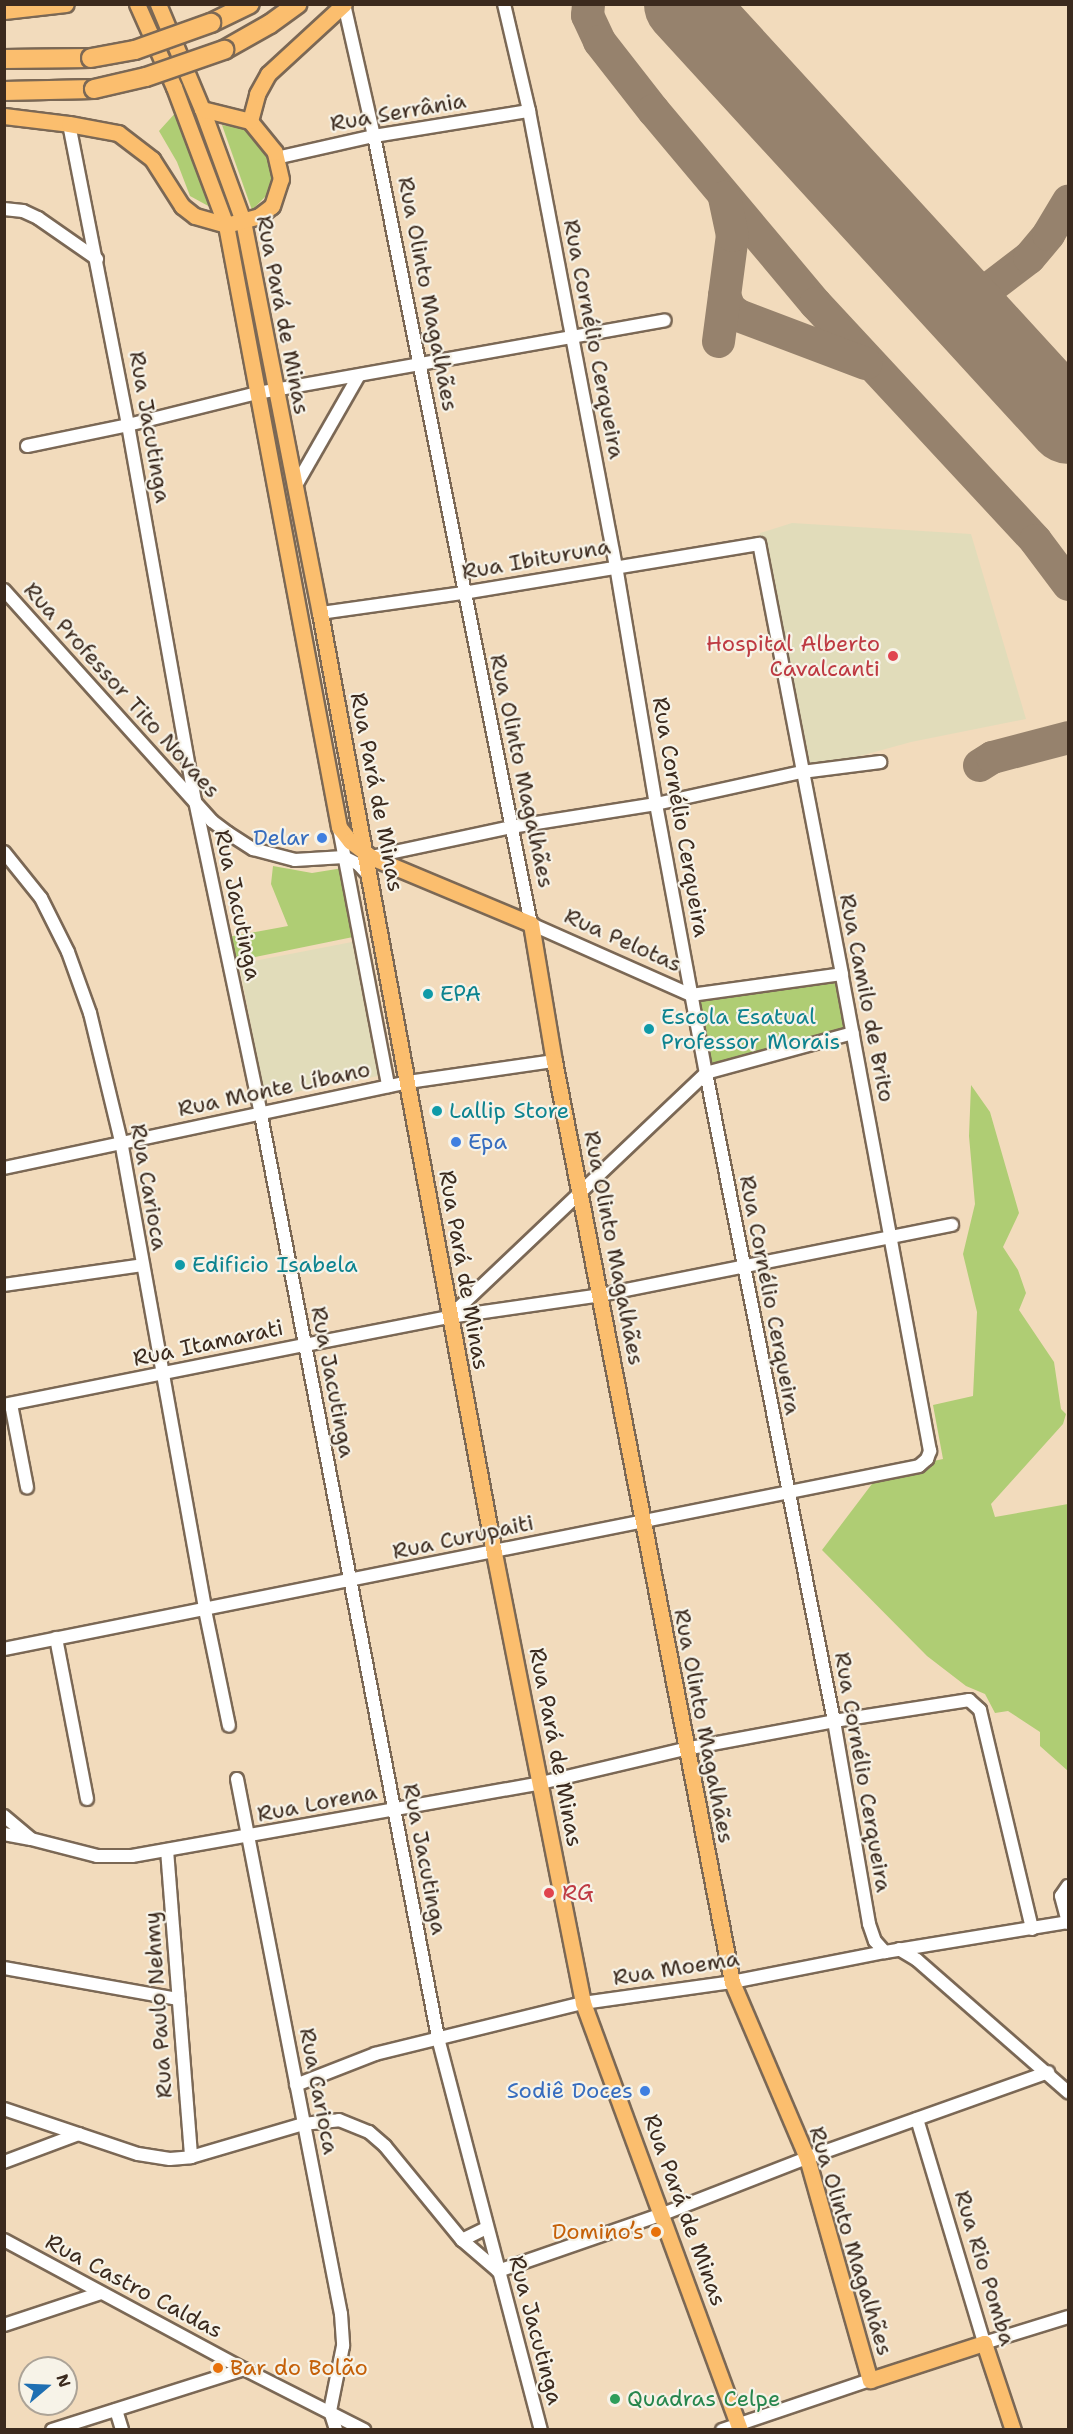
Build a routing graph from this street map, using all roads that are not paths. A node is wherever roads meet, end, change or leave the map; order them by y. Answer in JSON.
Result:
{"nodes":[{"id":1,"x":66,"y":4,"type":"edge"},
{"id":2,"x":137,"y":4,"type":"edge"},
{"id":3,"x":158,"y":4,"type":"edge"},
{"id":4,"x":169,"y":4,"type":"edge"},
{"id":5,"x":249,"y":4,"type":"edge"},
{"id":6,"x":298,"y":4,"type":"edge"},
{"id":7,"x":344,"y":4,"type":"edge"},
{"id":8,"x":504,"y":4,"type":"edge"},
{"id":9,"x":4,"y":11,"type":"edge"},
{"id":10,"x":167,"y":26,"type":"junction"},
{"id":11,"x":4,"y":59,"type":"edge"},
{"id":12,"x":4,"y":91,"type":"edge"},
{"id":13,"x":202,"y":108,"type":"junction"},
{"id":14,"x":529,"y":111,"type":"junction"},
{"id":15,"x":4,"y":116,"type":"edge"},
{"id":16,"x":250,"y":122,"type":"junction"},
{"id":17,"x":69,"y":123,"type":"junction"},
{"id":18,"x":374,"y":136,"type":"junction"},
{"id":19,"x":276,"y":158,"type":"junction"},
{"id":20,"x":4,"y":209,"type":"edge"},
{"id":21,"x":243,"y":221,"type":"junction"},
{"id":22,"x":226,"y":225,"type":"junction"},
{"id":23,"x":97,"y":259,"type":"junction"},
{"id":24,"x":665,"y":320,"type":"dead end"},
{"id":25,"x":573,"y":338,"type":"junction"},
{"id":26,"x":419,"y":365,"type":"junction"},
{"id":27,"x":358,"y":377,"type":"junction"},
{"id":28,"x":276,"y":391,"type":"junction"},
{"id":29,"x":257,"y":393,"type":"junction"},
{"id":30,"x":128,"y":425,"type":"junction"},
{"id":31,"x":27,"y":446,"type":"dead end"},
{"id":32,"x":295,"y":487,"type":"junction"},
{"id":33,"x":759,"y":544,"type":"joint"},
{"id":34,"x":616,"y":566,"type":"junction"},
{"id":35,"x":4,"y":590,"type":"edge"},
{"id":36,"x":463,"y":593,"type":"junction"},
{"id":37,"x":320,"y":613,"type":"junction"},
{"id":38,"x":880,"y":762,"type":"dead end"},
{"id":39,"x":802,"y":772,"type":"junction"},
{"id":40,"x":195,"y":801,"type":"junction"},
{"id":41,"x":656,"y":804,"type":"junction"},
{"id":42,"x":339,"y":827,"type":"junction"},
{"id":43,"x":510,"y":827,"type":"junction"},
{"id":44,"x":4,"y":852,"type":"edge"},
{"id":45,"x":368,"y":855,"type":"junction"},
{"id":46,"x":344,"y":857,"type":"junction"},
{"id":47,"x":370,"y":877,"type":"junction"},
{"id":48,"x":531,"y":924,"type":"junction"},
{"id":49,"x":842,"y":974,"type":"junction"},
{"id":50,"x":691,"y":995,"type":"junction"},
{"id":51,"x":853,"y":1033,"type":"junction"},
{"id":52,"x":554,"y":1061,"type":"junction"},
{"id":53,"x":706,"y":1073,"type":"junction"},
{"id":54,"x":408,"y":1082,"type":"junction"},
{"id":55,"x":388,"y":1086,"type":"junction"},
{"id":56,"x":261,"y":1115,"type":"junction"},
{"id":57,"x":121,"y":1142,"type":"junction"},
{"id":58,"x":4,"y":1168,"type":"edge"},
{"id":59,"x":580,"y":1192,"type":"junction"},
{"id":60,"x":952,"y":1225,"type":"dead end"},
{"id":61,"x":891,"y":1237,"type":"junction"},
{"id":62,"x":142,"y":1266,"type":"junction"},
{"id":63,"x":743,"y":1266,"type":"junction"},
{"id":64,"x":4,"y":1285,"type":"edge"},
{"id":65,"x":601,"y":1295,"type":"junction"},
{"id":66,"x":449,"y":1317,"type":"junction"},
{"id":67,"x":304,"y":1345,"type":"junction"},
{"id":68,"x":162,"y":1375,"type":"junction"},
{"id":69,"x":8,"y":1404,"type":"edge"},
{"id":70,"x":927,"y":1459,"type":"joint"},
{"id":71,"x":27,"y":1487,"type":"dead end"},
{"id":72,"x":787,"y":1493,"type":"junction"},
{"id":73,"x":642,"y":1521,"type":"junction"},
{"id":74,"x":494,"y":1553,"type":"junction"},
{"id":75,"x":349,"y":1582,"type":"junction"},
{"id":76,"x":205,"y":1610,"type":"junction"},
{"id":77,"x":56,"y":1638,"type":"junction"},
{"id":78,"x":4,"y":1649,"type":"edge"},
{"id":79,"x":834,"y":1721,"type":"junction"},
{"id":80,"x":229,"y":1726,"type":"dead end"},
{"id":81,"x":686,"y":1749,"type":"junction"},
{"id":82,"x":237,"y":1779,"type":"dead end"},
{"id":83,"x":541,"y":1784,"type":"junction"},
{"id":84,"x":87,"y":1799,"type":"dead end"},
{"id":85,"x":394,"y":1809,"type":"junction"},
{"id":86,"x":4,"y":1816,"type":"edge"},
{"id":87,"x":4,"y":1834,"type":"edge"},
{"id":88,"x":248,"y":1837,"type":"junction"},
{"id":89,"x":31,"y":1839,"type":"junction"},
{"id":90,"x":167,"y":1850,"type":"junction"},
{"id":91,"x":1068,"y":1886,"type":"edge"},
{"id":92,"x":1068,"y":1922,"type":"edge"},
{"id":93,"x":1032,"y":1929,"type":"junction"},
{"id":94,"x":898,"y":1949,"type":"junction"},
{"id":95,"x":885,"y":1952,"type":"junction"},
{"id":96,"x":4,"y":1968,"type":"edge"},
{"id":97,"x":732,"y":1982,"type":"junction"},
{"id":98,"x":178,"y":1999,"type":"junction"},
{"id":99,"x":584,"y":2003,"type":"junction"},
{"id":100,"x":438,"y":2038,"type":"junction"},
{"id":101,"x":1048,"y":2072,"type":"junction"},
{"id":102,"x":296,"y":2085,"type":"junction"},
{"id":103,"x":1068,"y":2092,"type":"edge"},
{"id":104,"x":4,"y":2109,"type":"edge"},
{"id":105,"x":917,"y":2119,"type":"junction"},
{"id":106,"x":303,"y":2124,"type":"junction"},
{"id":107,"x":79,"y":2134,"type":"junction"},
{"id":108,"x":191,"y":2157,"type":"junction"},
{"id":109,"x":807,"y":2158,"type":"junction"},
{"id":110,"x":4,"y":2162,"type":"edge"},
{"id":111,"x":663,"y":2214,"type":"junction"},
{"id":112,"x":487,"y":2228,"type":"junction"},
{"id":113,"x":4,"y":2240,"type":"edge"},
{"id":114,"x":462,"y":2240,"type":"junction"},
{"id":115,"x":498,"y":2271,"type":"junction"},
{"id":116,"x":101,"y":2293,"type":"junction"},
{"id":117,"x":1068,"y":2318,"type":"edge"},
{"id":118,"x":4,"y":2325,"type":"edge"},
{"id":119,"x":984,"y":2343,"type":"junction"},
{"id":120,"x":244,"y":2369,"type":"junction"},
{"id":121,"x":870,"y":2380,"type":"junction"},
{"id":122,"x":116,"y":2410,"type":"junction"},
{"id":123,"x":330,"y":2411,"type":"junction"},
{"id":124,"x":739,"y":2427,"type":"edge"},
{"id":125,"x":52,"y":2430,"type":"edge"},
{"id":126,"x":122,"y":2430,"type":"edge"},
{"id":127,"x":336,"y":2430,"type":"edge"},
{"id":128,"x":364,"y":2430,"type":"edge"},
{"id":129,"x":541,"y":2430,"type":"edge"},
{"id":130,"x":722,"y":2430,"type":"edge"},
{"id":131,"x":1013,"y":2430,"type":"edge"}],
"edges":[{"from":1,"to":9,"type":"main road"},
{"from":2,"to":22,"type":"main road","name":"Rua Pará de Minas"},
{"from":3,"to":10,"type":"main road","name":"Rua Pará de Minas"},
{"from":4,"to":10,"type":"main road"},
{"from":5,"to":11,"type":"highway","bridge":true},
{"from":6,"to":12,"type":"highway","bridge":true},
{"from":7,"to":16,"type":"main road"},
{"from":7,"to":18,"type":"street","name":"Rua Olinto Magalhães"},
{"from":8,"to":14,"type":"street","name":"Rua Cornélio Cerqueira"},
{"from":10,"to":13,"type":"main road","name":"Rua Pará de Minas"},
{"from":13,"to":16,"type":"main road"},
{"from":13,"to":21,"type":"main road","name":"Rua Pará de Minas"},
{"from":14,"to":18,"type":"street","name":"Rua Serrânia"},
{"from":14,"to":25,"type":"street","name":"Rua Cornélio Cerqueira"},
{"from":15,"to":17,"type":"main road"},
{"from":16,"to":19,"type":"main road"},
{"from":17,"to":22,"type":"main road"},
{"from":17,"to":23,"type":"street","name":"Rua Jacutinga"},
{"from":18,"to":19,"type":"street","name":"Rua Serrânia"},
{"from":18,"to":26,"type":"street","name":"Rua Olinto Magalhães"},
{"from":19,"to":21,"type":"main road"},
{"from":20,"to":23,"type":"street"},
{"from":21,"to":22,"type":"main road"},
{"from":21,"to":28,"type":"main road","name":"Rua Pará de Minas"},
{"from":22,"to":29,"type":"main road","name":"Rua Pará de Minas"},
{"from":23,"to":30,"type":"street","name":"Rua Jacutinga"},
{"from":24,"to":25,"type":"street"},
{"from":25,"to":26,"type":"street"},
{"from":25,"to":34,"type":"street","name":"Rua Cornélio Cerqueira"},
{"from":26,"to":27,"type":"street"},
{"from":26,"to":36,"type":"street","name":"Rua Olinto Magalhães"},
{"from":27,"to":28,"type":"street"},
{"from":27,"to":32,"type":"street"},
{"from":28,"to":29,"type":"street"},
{"from":28,"to":32,"type":"main road","name":"Rua Pará de Minas"},
{"from":29,"to":30,"type":"street"},
{"from":29,"to":42,"type":"main road","name":"Rua Pará de Minas"},
{"from":30,"to":31,"type":"street"},
{"from":30,"to":40,"type":"street","name":"Rua Jacutinga"},
{"from":32,"to":37,"type":"main road","name":"Rua Pará de Minas"},
{"from":33,"to":34,"type":"street","name":"Rua Ibituruna"},
{"from":33,"to":39,"type":"street","name":"Rua Camilo de Brito"},
{"from":34,"to":36,"type":"street","name":"Rua Ibituruna"},
{"from":34,"to":41,"type":"street","name":"Rua Cornélio Cerqueira"},
{"from":35,"to":40,"type":"street","name":"Rua Professor Tito Novaes"},
{"from":36,"to":37,"type":"street","name":"Rua Ibituruna"},
{"from":36,"to":43,"type":"street","name":"Rua Olinto Magalhães"},
{"from":37,"to":45,"type":"main road","name":"Rua Pará de Minas"},
{"from":38,"to":39,"type":"street"},
{"from":39,"to":41,"type":"street"},
{"from":39,"to":49,"type":"street","name":"Rua Camilo de Brito"},
{"from":40,"to":46,"type":"street","name":"Rua Professor Tito Novaes"},
{"from":40,"to":56,"type":"street","name":"Rua Jacutinga"},
{"from":41,"to":43,"type":"street"},
{"from":41,"to":50,"type":"street","name":"Rua Cornélio Cerqueira"},
{"from":42,"to":45,"type":"main road","name":"Rua Pelotas"},
{"from":42,"to":46,"type":"street","name":"Rua Pará de Minas"},
{"from":43,"to":45,"type":"street"},
{"from":43,"to":48,"type":"street","name":"Rua Olinto Magalhães"},
{"from":44,"to":57,"type":"street","name":"Rua Carioca"},
{"from":45,"to":47,"type":"main road","name":"Rua Pará de Minas"},
{"from":45,"to":48,"type":"main road","name":"Rua Pelotas"},
{"from":46,"to":47,"type":"street"},
{"from":46,"to":55,"type":"street","name":"Rua Pará de Minas"},
{"from":47,"to":54,"type":"main road","name":"Rua Pará de Minas"},
{"from":48,"to":50,"type":"street","name":"Rua Pelotas"},
{"from":48,"to":52,"type":"main road","name":"Rua Olinto Magalhães"},
{"from":49,"to":50,"type":"street","name":"Rua Pelotas"},
{"from":49,"to":51,"type":"street","name":"Rua Camilo de Brito"},
{"from":50,"to":53,"type":"street","name":"Rua Cornélio Cerqueira"},
{"from":51,"to":53,"type":"street"},
{"from":51,"to":61,"type":"street","name":"Rua Camilo de Brito"},
{"from":52,"to":54,"type":"street","name":"Rua Monte Líbano"},
{"from":52,"to":59,"type":"main road","name":"Rua Olinto Magalhães"},
{"from":53,"to":59,"type":"street"},
{"from":53,"to":63,"type":"street","name":"Rua Cornélio Cerqueira"},
{"from":54,"to":55,"type":"street","name":"Rua Monte Líbano"},
{"from":54,"to":66,"type":"main road","name":"Rua Pará de Minas"},
{"from":55,"to":56,"type":"street","name":"Rua Monte Líbano"},
{"from":56,"to":57,"type":"street","name":"Rua Monte Líbano"},
{"from":56,"to":67,"type":"street","name":"Rua Jacutinga"},
{"from":57,"to":58,"type":"street","name":"Rua Monte Líbano"},
{"from":57,"to":62,"type":"street","name":"Rua Carioca"},
{"from":59,"to":65,"type":"main road","name":"Rua Olinto Magalhães"},
{"from":59,"to":66,"type":"street"},
{"from":60,"to":61,"type":"street","name":"Rua Itamarati"},
{"from":61,"to":63,"type":"street","name":"Rua Itamarati"},
{"from":61,"to":70,"type":"street","name":"Rua Camilo de Brito"},
{"from":62,"to":64,"type":"street"},
{"from":62,"to":68,"type":"street","name":"Rua Carioca"},
{"from":63,"to":65,"type":"street","name":"Rua Itamarati"},
{"from":63,"to":72,"type":"street","name":"Rua Cornélio Cerqueira"},
{"from":65,"to":66,"type":"street","name":"Rua Itamarati"},
{"from":65,"to":73,"type":"main road","name":"Rua Olinto Magalhães"},
{"from":66,"to":67,"type":"street","name":"Rua Itamarati"},
{"from":66,"to":74,"type":"main road","name":"Rua Pará de Minas"},
{"from":67,"to":68,"type":"street","name":"Rua Itamarati"},
{"from":67,"to":75,"type":"street","name":"Rua Jacutinga"},
{"from":68,"to":69,"type":"street","name":"Rua Itamarati"},
{"from":68,"to":76,"type":"street","name":"Rua Carioca"},
{"from":69,"to":71,"type":"street"},
{"from":70,"to":72,"type":"street","name":"Rua Curupaiti"},
{"from":72,"to":73,"type":"street","name":"Rua Curupaiti"},
{"from":72,"to":79,"type":"street","name":"Rua Cornélio Cerqueira"},
{"from":73,"to":74,"type":"street","name":"Rua Curupaiti"},
{"from":73,"to":81,"type":"main road","name":"Rua Olinto Magalhães"},
{"from":74,"to":75,"type":"street","name":"Rua Curupaiti"},
{"from":74,"to":83,"type":"main road","name":"Rua Pará de Minas"},
{"from":75,"to":76,"type":"street","name":"Rua Curupaiti"},
{"from":75,"to":85,"type":"street","name":"Rua Jacutinga"},
{"from":76,"to":77,"type":"street","name":"Rua Curupaiti"},
{"from":76,"to":80,"type":"street","name":"Rua Carioca"},
{"from":77,"to":78,"type":"street","name":"Rua Curupaiti"},
{"from":77,"to":84,"type":"street"},
{"from":79,"to":81,"type":"street","name":"Rua Lorena"},
{"from":79,"to":93,"type":"street","name":"Rua Lorena"},
{"from":79,"to":95,"type":"street","name":"Rua Cornélio Cerqueira"},
{"from":81,"to":83,"type":"street","name":"Rua Lorena"},
{"from":81,"to":97,"type":"main road","name":"Rua Olinto Magalhães"},
{"from":82,"to":88,"type":"street","name":"Rua Carioca"},
{"from":83,"to":85,"type":"street","name":"Rua Lorena"},
{"from":83,"to":99,"type":"main road","name":"Rua Pará de Minas"},
{"from":85,"to":88,"type":"street","name":"Rua Lorena"},
{"from":85,"to":100,"type":"street","name":"Rua Jacutinga"},
{"from":86,"to":89,"type":"street","name":"Rua Lorena"},
{"from":87,"to":89,"type":"street"},
{"from":88,"to":90,"type":"street","name":"Rua Lorena"},
{"from":88,"to":102,"type":"street","name":"Rua Carioca"},
{"from":89,"to":90,"type":"street","name":"Rua Lorena"},
{"from":90,"to":98,"type":"street","name":"Rua Paulo Nehmy"},
{"from":91,"to":92,"type":"street"},
{"from":92,"to":93,"type":"street","name":"Rua Moema"},
{"from":93,"to":94,"type":"street","name":"Rua Moema"},
{"from":94,"to":95,"type":"street","name":"Rua Moema"},
{"from":94,"to":101,"type":"street"},
{"from":95,"to":97,"type":"street","name":"Rua Moema"},
{"from":96,"to":98,"type":"street"},
{"from":97,"to":99,"type":"street","name":"Rua Moema"},
{"from":97,"to":109,"type":"main road","name":"Rua Olinto Magalhães"},
{"from":98,"to":108,"type":"street","name":"Rua Paulo Nehmy"},
{"from":99,"to":100,"type":"street","name":"Rua Moema"},
{"from":99,"to":111,"type":"main road","name":"Rua Pará de Minas"},
{"from":100,"to":102,"type":"street","name":"Rua Moema"},
{"from":100,"to":112,"type":"street","name":"Rua Jacutinga"},
{"from":101,"to":103,"type":"street"},
{"from":101,"to":105,"type":"street"},
{"from":102,"to":106,"type":"street","name":"Rua Carioca"},
{"from":104,"to":107,"type":"street"},
{"from":105,"to":109,"type":"street"},
{"from":105,"to":119,"type":"street","name":"Rua Rio Pomba"},
{"from":106,"to":108,"type":"street"},
{"from":106,"to":114,"type":"street"},
{"from":106,"to":123,"type":"street","name":"Rua Carioca"},
{"from":107,"to":108,"type":"street"},
{"from":107,"to":110,"type":"street"},
{"from":109,"to":111,"type":"street"},
{"from":109,"to":121,"type":"main road","name":"Rua Olinto Magalhães"},
{"from":111,"to":115,"type":"street"},
{"from":111,"to":124,"type":"main road","name":"Rua Pará de Minas"},
{"from":112,"to":114,"type":"street"},
{"from":112,"to":115,"type":"street","name":"Rua Jacutinga"},
{"from":113,"to":116,"type":"street","name":"Rua Castro Caldas"},
{"from":114,"to":115,"type":"street"},
{"from":115,"to":129,"type":"street","name":"Rua Jacutinga"},
{"from":116,"to":118,"type":"street"},
{"from":116,"to":120,"type":"street","name":"Rua Castro Caldas"},
{"from":117,"to":119,"type":"street"},
{"from":119,"to":121,"type":"main road"},
{"from":119,"to":131,"type":"main road","name":"Rua Rio Pomba"},
{"from":120,"to":122,"type":"street"},
{"from":120,"to":123,"type":"street","name":"Rua Castro Caldas"},
{"from":121,"to":124,"type":"street"},
{"from":122,"to":125,"type":"street"},
{"from":122,"to":126,"type":"street"},
{"from":123,"to":127,"type":"street"},
{"from":123,"to":128,"type":"street","name":"Rua Castro Caldas"},
{"from":124,"to":130,"type":"street"}]}
